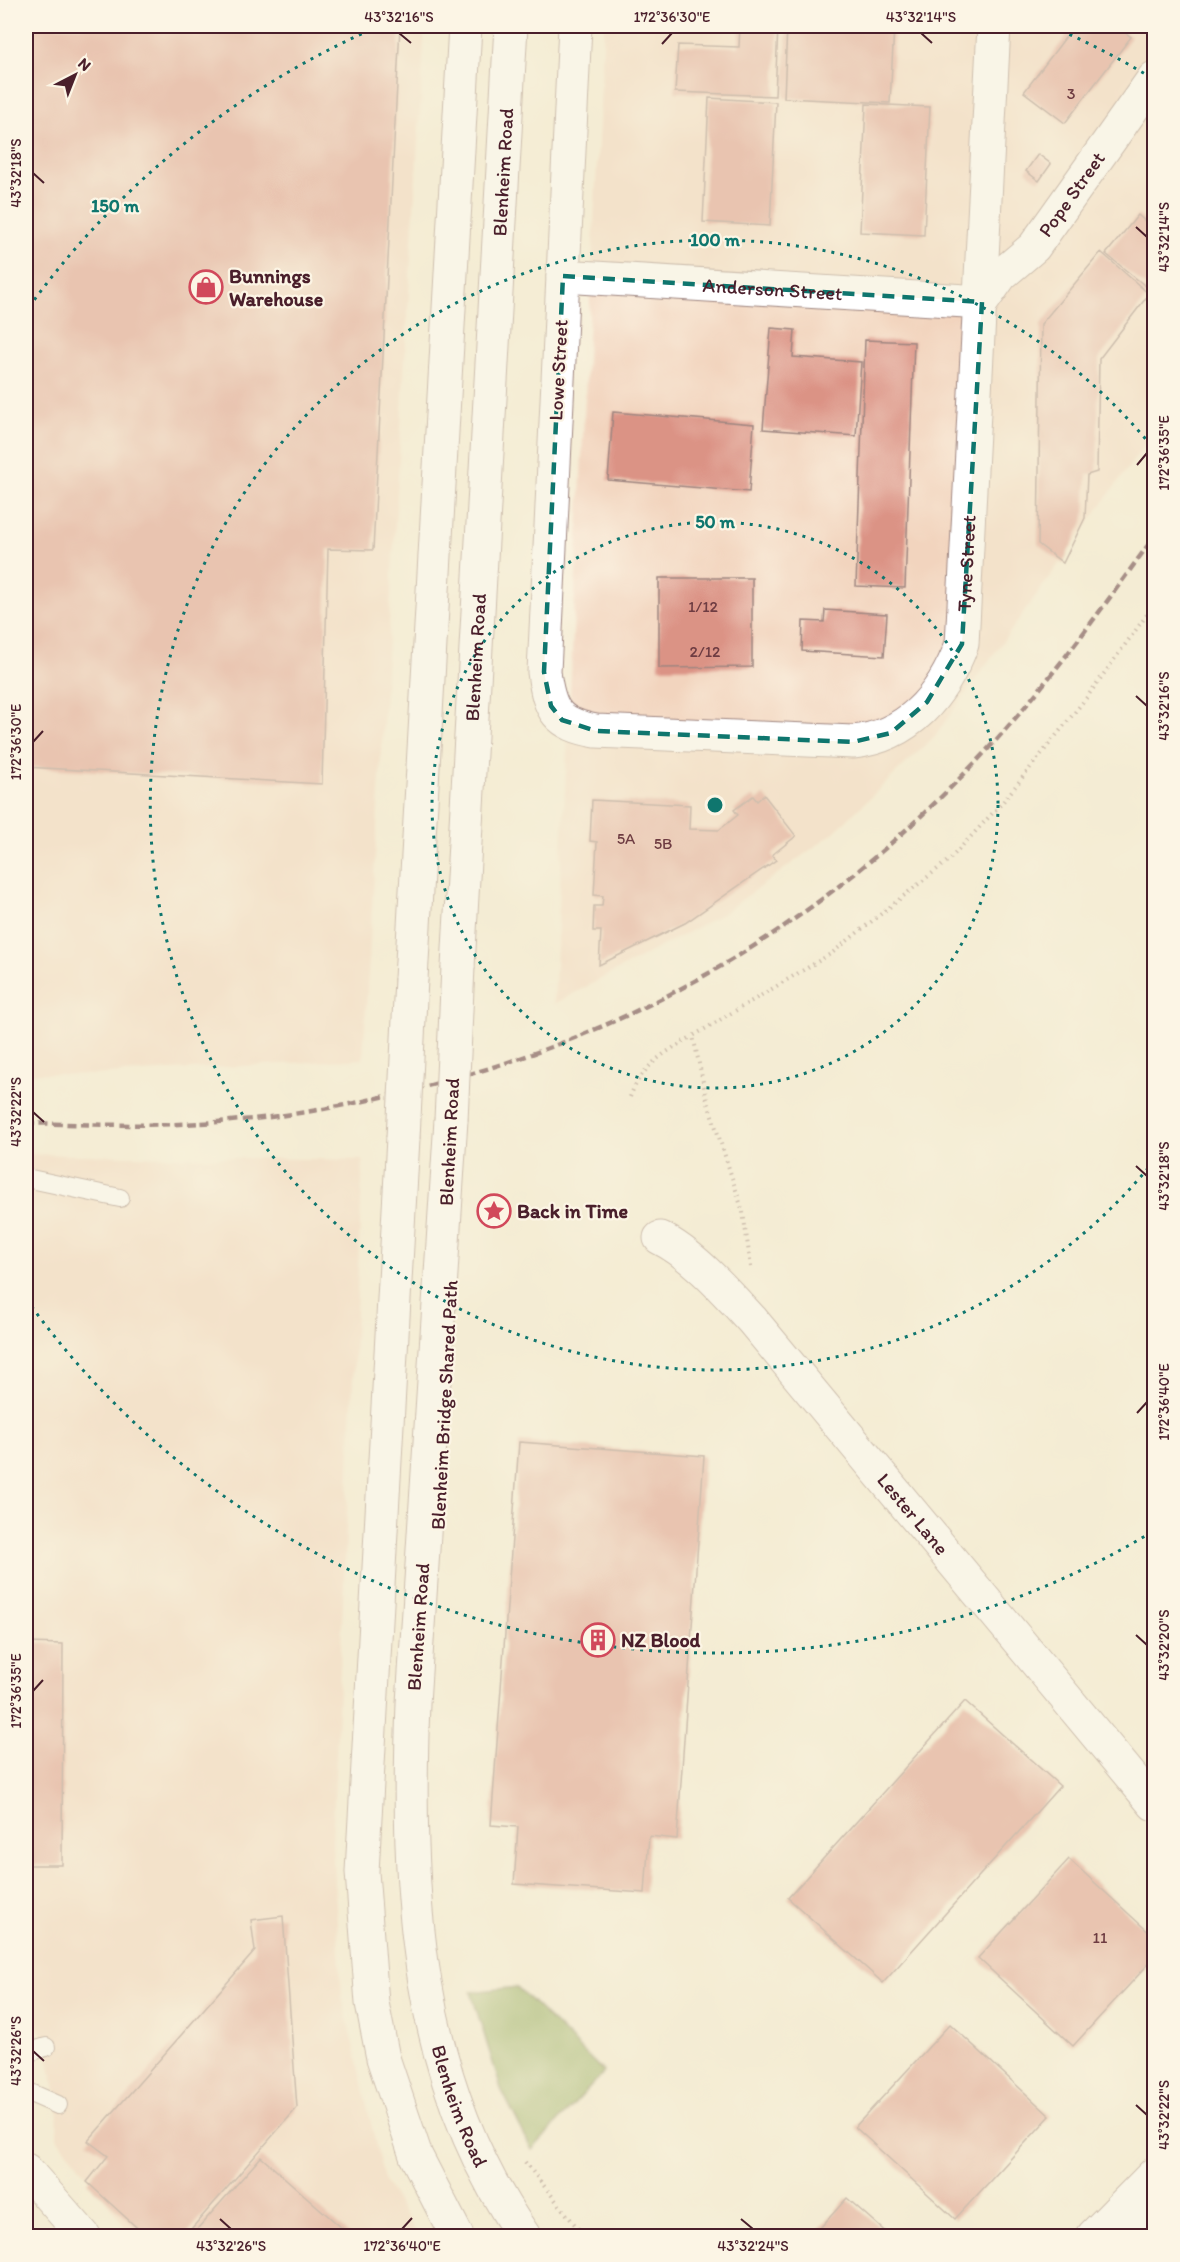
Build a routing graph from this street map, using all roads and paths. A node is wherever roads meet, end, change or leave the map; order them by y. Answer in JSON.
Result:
{"nodes":[{"id":1,"x":465,"y":26,"type":"edge"},
{"id":2,"x":511,"y":26,"type":"edge"},
{"id":3,"x":575,"y":26,"type":"edge"},
{"id":4,"x":994,"y":26,"type":"edge"},
{"id":5,"x":1155,"y":78,"type":"edge"},
{"id":6,"x":563,"y":276,"type":"junction"},
{"id":7,"x":982,"y":302,"type":"junction"},
{"id":8,"x":1155,"y":605,"type":"edge"},
{"id":9,"x":556,"y":713,"type":"joint"},
{"id":10,"x":693,"y":1036,"type":"junction"},
{"id":11,"x":630,"y":1097,"type":"dead end"},
{"id":12,"x":26,"y":1178,"type":"edge"},
{"id":13,"x":120,"y":1198,"type":"dead end"},
{"id":14,"x":660,"y":1238,"type":"dead end"},
{"id":15,"x":752,"y":1320,"type":"junction"},
{"id":16,"x":1155,"y":1804,"type":"edge"},
{"id":17,"x":46,"y":2047,"type":"dead end"},
{"id":18,"x":26,"y":2053,"type":"edge"},
{"id":19,"x":26,"y":2091,"type":"edge"},
{"id":20,"x":58,"y":2105,"type":"dead end"},
{"id":21,"x":520,"y":2155,"type":"dead end"},
{"id":22,"x":26,"y":2170,"type":"edge"},
{"id":23,"x":1155,"y":2174,"type":"edge"},
{"id":24,"x":1155,"y":2218,"type":"edge"},
{"id":25,"x":84,"y":2236,"type":"edge"},
{"id":26,"x":457,"y":2236,"type":"edge"},
{"id":27,"x":524,"y":2236,"type":"edge"},
{"id":28,"x":584,"y":2236,"type":"edge"},
{"id":29,"x":1093,"y":2236,"type":"edge"},
{"id":30,"x":1138,"y":2236,"type":"edge"}],
"edges":[{"from":1,"to":26,"type":"main road","bridge":true},
{"from":2,"to":27,"type":"main road","name":"Blenheim Road","bridge":true},
{"from":3,"to":6,"type":"main road","name":"Lowe Street"},
{"from":4,"to":7,"type":"main road","name":"Tyne Street"},
{"from":5,"to":7,"type":"main road","name":"Pope Street"},
{"from":6,"to":7,"type":"main road","name":"Anderson Street"},
{"from":6,"to":9,"type":"main road","name":"Lowe Street"},
{"from":7,"to":9,"type":"main road","name":"Tyne Street"},
{"from":8,"to":10,"type":"path"},
{"from":10,"to":11,"type":"path"},
{"from":10,"to":15,"type":"path"},
{"from":12,"to":13,"type":"lane"},
{"from":14,"to":15,"type":"main road","name":"Lester Lane"},
{"from":15,"to":16,"type":"main road","name":"Lester Lane"},
{"from":17,"to":18,"type":"lane"},
{"from":19,"to":20,"type":"lane"},
{"from":21,"to":28,"type":"path"},
{"from":22,"to":25,"type":"main road"},
{"from":23,"to":29,"type":"main road"},
{"from":24,"to":30,"type":"main road"}]}
